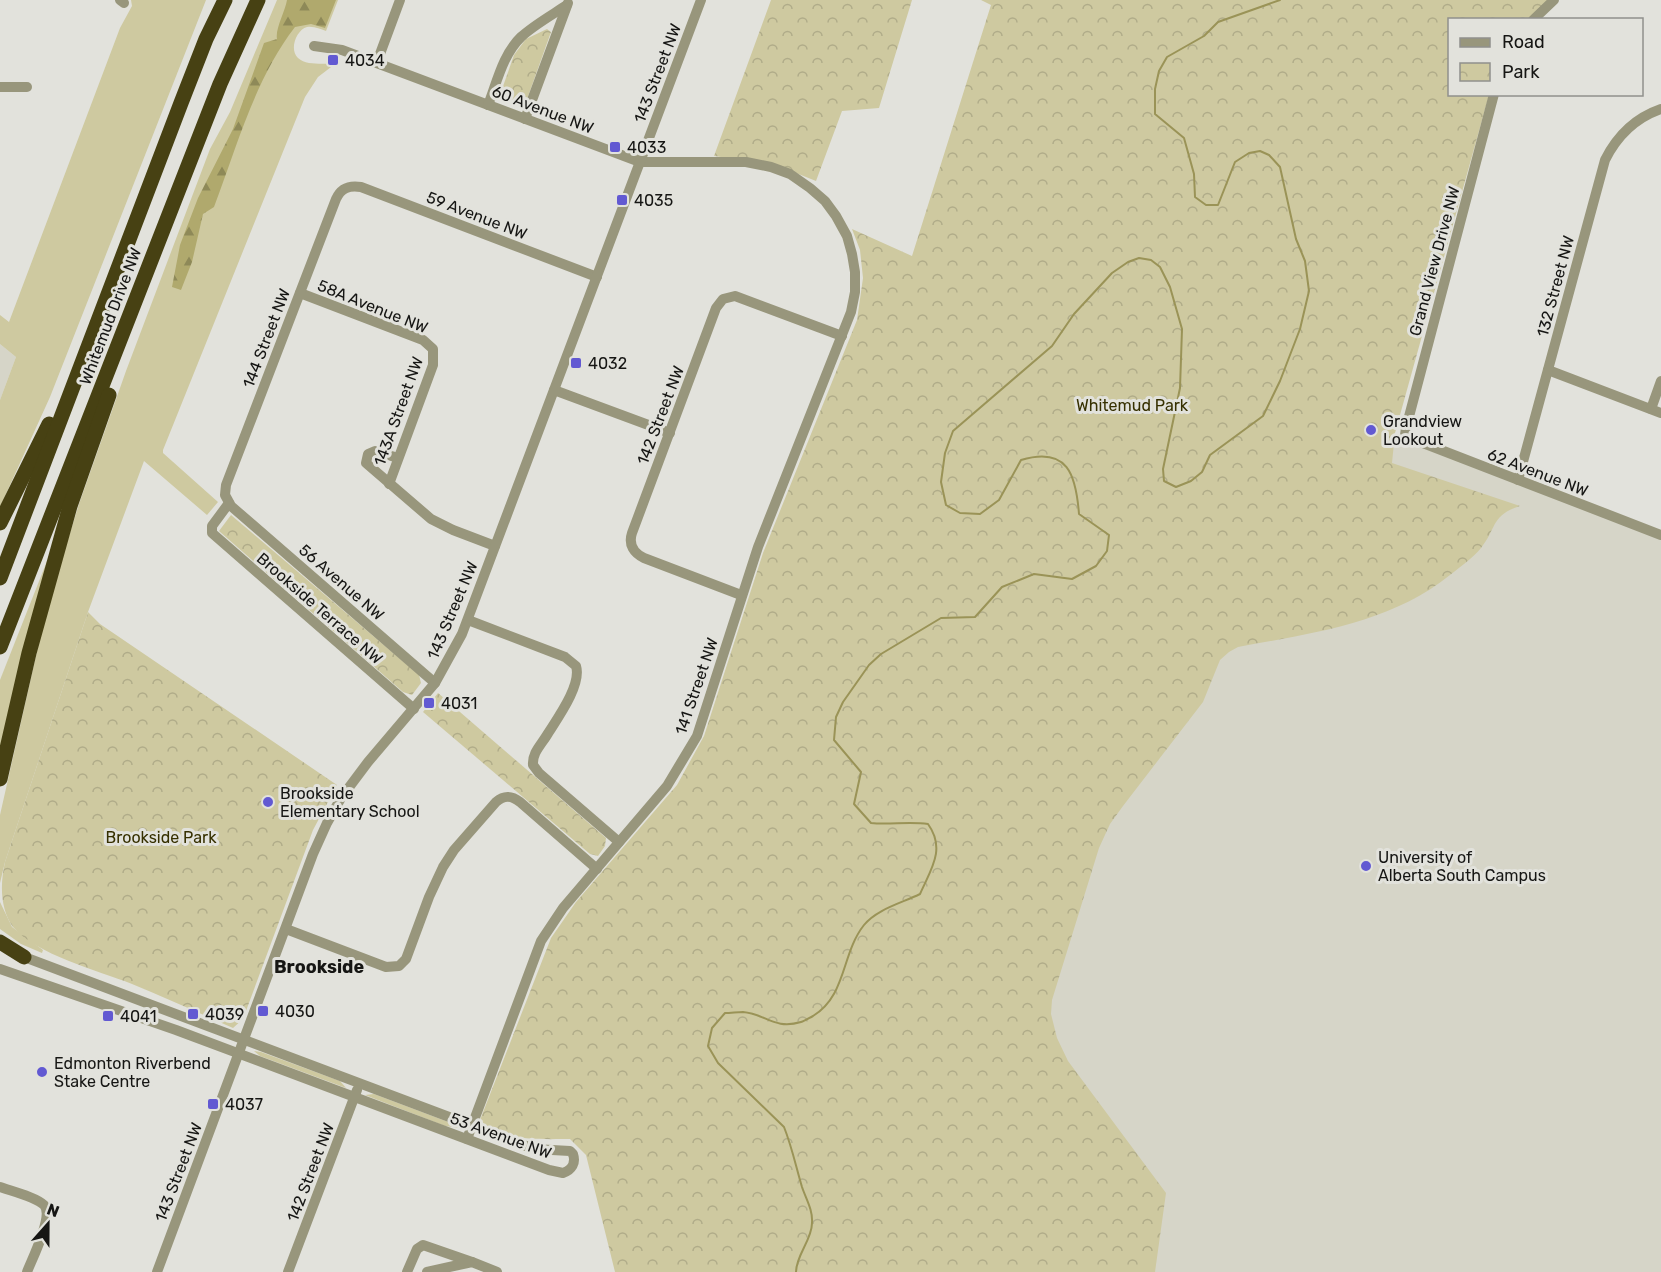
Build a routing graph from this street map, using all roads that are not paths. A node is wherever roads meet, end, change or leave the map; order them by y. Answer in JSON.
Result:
{"nodes":[{"id":1,"x":225,"y":0,"type":"edge"},
{"id":2,"x":258,"y":0,"type":"edge"},
{"id":3,"x":400,"y":0,"type":"edge"},
{"id":4,"x":701,"y":0,"type":"edge"},
{"id":5,"x":1554,"y":0,"type":"edge"},
{"id":6,"x":568,"y":2,"type":"edge"},
{"id":7,"x":1535,"y":18,"type":"edge"},
{"id":8,"x":314,"y":46,"type":"dead end"},
{"id":9,"x":376,"y":62,"type":"junction"},
{"id":10,"x":0,"y":87,"type":"edge"},
{"id":11,"x":27,"y":87,"type":"dead end"},
{"id":12,"x":1493,"y":96,"type":"edge"},
{"id":13,"x":488,"y":105,"type":"junction"},
{"id":14,"x":1661,"y":109,"type":"edge"},
{"id":15,"x":525,"y":119,"type":"junction"},
{"id":16,"x":640,"y":162,"type":"junction"},
{"id":17,"x":345,"y":187,"type":"joint"},
{"id":18,"x":166,"y":224,"type":"junction"},
{"id":19,"x":847,"y":236,"type":"joint"},
{"id":20,"x":597,"y":277,"type":"junction"},
{"id":21,"x":300,"y":293,"type":"junction"},
{"id":22,"x":842,"y":336,"type":"junction"},
{"id":23,"x":89,"y":344,"type":"junction"},
{"id":24,"x":433,"y":349,"type":"joint"},
{"id":25,"x":1548,"y":370,"type":"junction"},
{"id":26,"x":1661,"y":381,"type":"edge"},
{"id":27,"x":554,"y":390,"type":"junction"},
{"id":28,"x":1656,"y":411,"type":"edge"},
{"id":29,"x":670,"y":434,"type":"junction"},
{"id":30,"x":1405,"y":435,"type":"joint"},
{"id":31,"x":398,"y":458,"type":"junction"},
{"id":32,"x":1518,"y":480,"type":"junction"},
{"id":33,"x":389,"y":484,"type":"junction"},
{"id":34,"x":229,"y":503,"type":"junction"},
{"id":35,"x":0,"y":523,"type":"edge"},
{"id":36,"x":1661,"y":536,"type":"edge"},
{"id":37,"x":495,"y":546,"type":"junction"},
{"id":38,"x":0,"y":578,"type":"edge"},
{"id":39,"x":741,"y":595,"type":"junction"},
{"id":40,"x":468,"y":620,"type":"junction"},
{"id":41,"x":0,"y":647,"type":"edge"},
{"id":42,"x":435,"y":683,"type":"junction"},
{"id":43,"x":414,"y":709,"type":"junction"},
{"id":44,"x":0,"y":779,"type":"edge"},
{"id":45,"x":620,"y":842,"type":"junction"},
{"id":46,"x":597,"y":868,"type":"junction"},
{"id":47,"x":286,"y":928,"type":"junction"},
{"id":48,"x":0,"y":942,"type":"edge"},
{"id":49,"x":0,"y":948,"type":"edge"},
{"id":50,"x":24,"y":957,"type":"junction"},
{"id":51,"x":0,"y":969,"type":"edge"},
{"id":52,"x":244,"y":1040,"type":"junction"},
{"id":53,"x":239,"y":1053,"type":"junction"},
{"id":54,"x":359,"y":1083,"type":"junction"},
{"id":55,"x":354,"y":1096,"type":"junction"},
{"id":56,"x":472,"y":1126,"type":"junction"},
{"id":57,"x":467,"y":1139,"type":"junction"},
{"id":58,"x":0,"y":1187,"type":"edge"},
{"id":59,"x":472,"y":1262,"type":"junction"},
{"id":60,"x":27,"y":1272,"type":"edge"},
{"id":61,"x":156,"y":1272,"type":"edge"},
{"id":62,"x":288,"y":1272,"type":"edge"},
{"id":63,"x":407,"y":1272,"type":"edge"},
{"id":64,"x":427,"y":1272,"type":"edge"},
{"id":65,"x":497,"y":1272,"type":"edge"}],
"edges":[{"from":1,"to":23,"type":"highway","name":"Whitemud Drive NW"},
{"from":2,"to":18,"type":"highway","name":"Whitemud Drive NW"},
{"from":3,"to":9,"type":"street"},
{"from":4,"to":16,"type":"street","name":"143 Street NW"},
{"from":5,"to":7,"type":"street"},
{"from":6,"to":13,"type":"street"},
{"from":6,"to":15,"type":"street"},
{"from":8,"to":9,"type":"street","name":"60 Avenue NW"},
{"from":9,"to":13,"type":"street","name":"60 Avenue NW"},
{"from":10,"to":11,"type":"street"},
{"from":12,"to":30,"type":"street","name":"Grand View Drive NW"},
{"from":13,"to":15,"type":"street","name":"60 Avenue NW"},
{"from":14,"to":25,"type":"street","name":"132 Street NW"},
{"from":15,"to":16,"type":"street","name":"60 Avenue NW"},
{"from":16,"to":19,"type":"street","name":"60 Avenue NW"},
{"from":16,"to":20,"type":"street","name":"143 Street NW"},
{"from":17,"to":20,"type":"street","name":"59 Avenue NW"},
{"from":17,"to":21,"type":"street","name":"144 Street NW"},
{"from":18,"to":41,"type":"highway","name":"Whitemud Drive NW"},
{"from":18,"to":44,"type":"highway"},
{"from":19,"to":22,"type":"street","name":"141 Street NW"},
{"from":20,"to":27,"type":"street","name":"143 Street NW"},
{"from":21,"to":24,"type":"street","name":"58A Avenue NW"},
{"from":21,"to":34,"type":"street","name":"144 Street NW"},
{"from":22,"to":29,"type":"street","name":"142 Street NW"},
{"from":22,"to":39,"type":"street","name":"141 Street NW"},
{"from":23,"to":35,"type":"highway"},
{"from":23,"to":38,"type":"highway","name":"Whitemud Drive NW"},
{"from":24,"to":31,"type":"street","name":"143A Street NW"},
{"from":25,"to":28,"type":"street"},
{"from":25,"to":32,"type":"street","name":"132 Street NW"},
{"from":26,"to":28,"type":"street"},
{"from":27,"to":29,"type":"street"},
{"from":27,"to":37,"type":"street","name":"143 Street NW"},
{"from":29,"to":39,"type":"street","name":"142 Street NW"},
{"from":30,"to":32,"type":"street","name":"62 Avenue NW"},
{"from":31,"to":33,"type":"street","name":"143A Street NW"},
{"from":31,"to":33,"type":"street"},
{"from":32,"to":36,"type":"street","name":"62 Avenue NW"},
{"from":33,"to":37,"type":"street"},
{"from":34,"to":42,"type":"street","name":"56 Avenue NW"},
{"from":34,"to":43,"type":"street","name":"Brookside Terrace NW"},
{"from":37,"to":40,"type":"street","name":"143 Street NW"},
{"from":39,"to":45,"type":"street","name":"141 Street NW"},
{"from":40,"to":42,"type":"street","name":"143 Street NW"},
{"from":40,"to":45,"type":"street"},
{"from":42,"to":43,"type":"street","name":"143 Street NW"},
{"from":43,"to":47,"type":"street","name":"143 Street NW"},
{"from":45,"to":46,"type":"street","name":"141 Street NW"},
{"from":46,"to":47,"type":"street"},
{"from":46,"to":56,"type":"street","name":"141 Street NW"},
{"from":47,"to":52,"type":"street","name":"143 Street NW"},
{"from":48,"to":50,"type":"highway"},
{"from":49,"to":50,"type":"street","name":"53 Avenue NW"},
{"from":50,"to":52,"type":"street","name":"53 Avenue NW"},
{"from":51,"to":53,"type":"street","name":"53 Avenue NW"},
{"from":52,"to":53,"type":"street","name":"143 Street NW"},
{"from":52,"to":54,"type":"street","name":"53 Avenue NW"},
{"from":53,"to":55,"type":"street","name":"53 Avenue NW"},
{"from":53,"to":61,"type":"street","name":"143 Street NW"},
{"from":54,"to":55,"type":"street","name":"142 Street NW"},
{"from":54,"to":56,"type":"street","name":"53 Avenue NW"},
{"from":55,"to":57,"type":"street","name":"53 Avenue NW"},
{"from":55,"to":62,"type":"street","name":"142 Street NW"},
{"from":56,"to":57,"type":"street","name":"141 Street NW"},
{"from":56,"to":57,"type":"street","name":"53 Avenue NW"},
{"from":58,"to":60,"type":"street"},
{"from":59,"to":63,"type":"street"},
{"from":59,"to":64,"type":"street"},
{"from":59,"to":65,"type":"street"}]}
